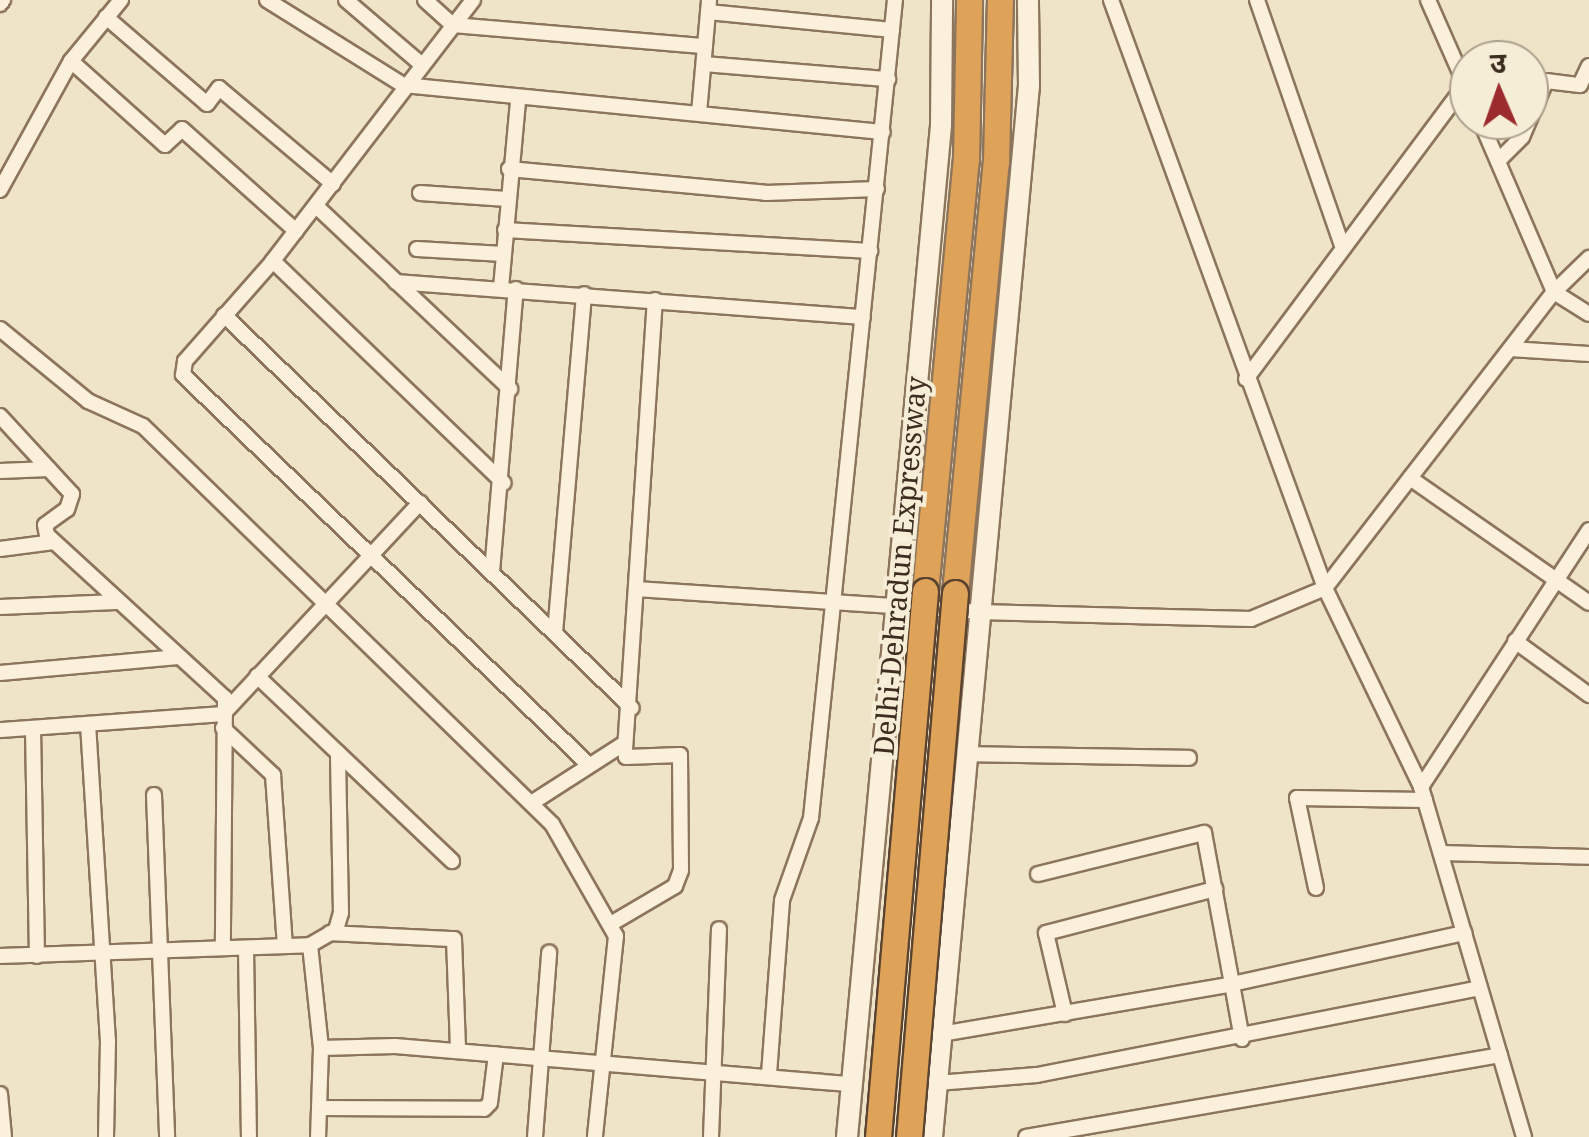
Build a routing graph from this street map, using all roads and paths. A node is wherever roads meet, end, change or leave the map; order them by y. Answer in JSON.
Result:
{"nodes":[{"id":1,"x":121,"y":0,"type":"edge"},
{"id":2,"x":268,"y":0,"type":"edge"},
{"id":3,"x":346,"y":0,"type":"edge"},
{"id":4,"x":424,"y":0,"type":"edge"},
{"id":5,"x":473,"y":0,"type":"edge"},
{"id":6,"x":894,"y":0,"type":"edge"},
{"id":7,"x":942,"y":0,"type":"edge"},
{"id":8,"x":970,"y":0,"type":"edge"},
{"id":9,"x":1000,"y":0,"type":"edge"},
{"id":10,"x":1028,"y":0,"type":"edge"},
{"id":11,"x":1112,"y":0,"type":"edge"},
{"id":12,"x":1257,"y":0,"type":"edge"},
{"id":13,"x":1428,"y":0,"type":"edge"},
{"id":14,"x":708,"y":6,"type":"edge"},
{"id":15,"x":106,"y":17,"type":"junction"},
{"id":16,"x":453,"y":25,"type":"junction"},
{"id":17,"x":892,"y":30,"type":"junction"},
{"id":18,"x":704,"y":46,"type":"junction"},
{"id":19,"x":1449,"y":48,"type":"edge"},
{"id":20,"x":71,"y":61,"type":"junction"},
{"id":21,"x":421,"y":64,"type":"junction"},
{"id":22,"x":704,"y":64,"type":"junction"},
{"id":23,"x":1589,"y":66,"type":"edge"},
{"id":24,"x":888,"y":79,"type":"junction"},
{"id":25,"x":403,"y":85,"type":"junction"},
{"id":26,"x":518,"y":101,"type":"junction"},
{"id":27,"x":1449,"y":113,"type":"edge"},
{"id":28,"x":699,"y":114,"type":"junction"},
{"id":29,"x":882,"y":132,"type":"junction"},
{"id":30,"x":1489,"y":140,"type":"edge"},
{"id":31,"x":1498,"y":161,"type":"junction"},
{"id":32,"x":509,"y":169,"type":"junction"},
{"id":33,"x":333,"y":184,"type":"junction"},
{"id":34,"x":876,"y":189,"type":"junction"},
{"id":35,"x":0,"y":190,"type":"edge"},
{"id":36,"x":420,"y":193,"type":"dead end"},
{"id":37,"x":506,"y":199,"type":"junction"},
{"id":38,"x":316,"y":206,"type":"junction"},
{"id":39,"x":505,"y":230,"type":"junction"},
{"id":40,"x":296,"y":231,"type":"junction"},
{"id":41,"x":1343,"y":249,"type":"junction"},
{"id":42,"x":417,"y":250,"type":"dead end"},
{"id":43,"x":870,"y":251,"type":"junction"},
{"id":44,"x":503,"y":254,"type":"junction"},
{"id":45,"x":1589,"y":258,"type":"edge"},
{"id":46,"x":273,"y":262,"type":"junction"},
{"id":47,"x":396,"y":282,"type":"junction"},
{"id":48,"x":509,"y":288,"type":"junction"},
{"id":49,"x":1554,"y":292,"type":"junction"},
{"id":50,"x":584,"y":294,"type":"junction"},
{"id":51,"x":654,"y":300,"type":"junction"},
{"id":52,"x":1589,"y":314,"type":"edge"},
{"id":53,"x":224,"y":315,"type":"junction"},
{"id":54,"x":863,"y":317,"type":"junction"},
{"id":55,"x":0,"y":329,"type":"edge"},
{"id":56,"x":1510,"y":348,"type":"junction"},
{"id":57,"x":1589,"y":354,"type":"edge"},
{"id":58,"x":1246,"y":379,"type":"junction"},
{"id":59,"x":510,"y":389,"type":"junction"},
{"id":60,"x":0,"y":416,"type":"edge"},
{"id":61,"x":48,"y":470,"type":"junction"},
{"id":62,"x":0,"y":472,"type":"edge"},
{"id":63,"x":1410,"y":478,"type":"junction"},
{"id":64,"x":504,"y":483,"type":"junction"},
{"id":65,"x":420,"y":503,"type":"junction"},
{"id":66,"x":1589,"y":530,"type":"edge"},
{"id":67,"x":54,"y":542,"type":"junction"},
{"id":68,"x":0,"y":548,"type":"edge"},
{"id":69,"x":373,"y":555,"type":"junction"},
{"id":70,"x":492,"y":572,"type":"junction"},
{"id":71,"x":1555,"y":579,"type":"junction"},
{"id":72,"x":1325,"y":588,"type":"junction"},
{"id":73,"x":636,"y":589,"type":"junction"},
{"id":74,"x":116,"y":602,"type":"junction"},
{"id":75,"x":322,"y":602,"type":"junction"},
{"id":76,"x":836,"y":602,"type":"junction"},
{"id":77,"x":1589,"y":603,"type":"edge"},
{"id":78,"x":893,"y":606,"type":"junction"},
{"id":79,"x":0,"y":607,"type":"edge"},
{"id":80,"x":980,"y":612,"type":"junction"},
{"id":81,"x":555,"y":633,"type":"junction"},
{"id":82,"x":1515,"y":642,"type":"junction"},
{"id":83,"x":178,"y":657,"type":"junction"},
{"id":84,"x":0,"y":673,"type":"edge"},
{"id":85,"x":257,"y":676,"type":"junction"},
{"id":86,"x":1589,"y":694,"type":"edge"},
{"id":87,"x":632,"y":708,"type":"junction"},
{"id":88,"x":223,"y":721,"type":"junction"},
{"id":89,"x":88,"y":724,"type":"junction"},
{"id":90,"x":33,"y":728,"type":"junction"},
{"id":91,"x":0,"y":730,"type":"edge"},
{"id":92,"x":625,"y":743,"type":"junction"},
{"id":93,"x":338,"y":753,"type":"junction"},
{"id":94,"x":966,"y":754,"type":"junction"},
{"id":95,"x":1190,"y":758,"type":"dead end"},
{"id":96,"x":587,"y":763,"type":"junction"},
{"id":97,"x":1423,"y":794,"type":"junction"},
{"id":98,"x":154,"y":795,"type":"dead end"},
{"id":99,"x":533,"y":802,"type":"junction"},
{"id":100,"x":1440,"y":853,"type":"junction"},
{"id":101,"x":1589,"y":857,"type":"edge"},
{"id":102,"x":452,"y":861,"type":"dead end"},
{"id":103,"x":1038,"y":874,"type":"dead end"},
{"id":104,"x":1316,"y":888,"type":"dead end"},
{"id":105,"x":1215,"y":889,"type":"junction"},
{"id":106,"x":614,"y":922,"type":"junction"},
{"id":107,"x":719,"y":929,"type":"dead end"},
{"id":108,"x":1464,"y":933,"type":"junction"},
{"id":109,"x":330,"y":934,"type":"junction"},
{"id":110,"x":310,"y":945,"type":"junction"},
{"id":111,"x":285,"y":946,"type":"junction"},
{"id":112,"x":159,"y":948,"type":"junction"},
{"id":113,"x":223,"y":948,"type":"junction"},
{"id":114,"x":246,"y":948,"type":"junction"},
{"id":115,"x":549,"y":953,"type":"dead end"},
{"id":116,"x":98,"y":955,"type":"junction"},
{"id":117,"x":0,"y":956,"type":"edge"},
{"id":118,"x":37,"y":956,"type":"junction"},
{"id":119,"x":1232,"y":984,"type":"junction"},
{"id":120,"x":1480,"y":988,"type":"junction"},
{"id":121,"x":1065,"y":1014,"type":"junction"},
{"id":122,"x":941,"y":1034,"type":"junction"},
{"id":123,"x":1242,"y":1039,"type":"junction"},
{"id":124,"x":322,"y":1048,"type":"junction"},
{"id":125,"x":458,"y":1050,"type":"junction"},
{"id":126,"x":496,"y":1054,"type":"junction"},
{"id":127,"x":1500,"y":1055,"type":"junction"},
{"id":128,"x":541,"y":1056,"type":"junction"},
{"id":129,"x":602,"y":1061,"type":"junction"},
{"id":130,"x":716,"y":1068,"type":"junction"},
{"id":131,"x":769,"y":1074,"type":"junction"},
{"id":132,"x":937,"y":1082,"type":"junction"},
{"id":133,"x":851,"y":1084,"type":"junction"},
{"id":134,"x":0,"y":1094,"type":"edge"},
{"id":135,"x":319,"y":1108,"type":"junction"},
{"id":136,"x":2,"y":1129,"type":"edge"},
{"id":137,"x":106,"y":1137,"type":"edge"},
{"id":138,"x":167,"y":1137,"type":"edge"},
{"id":139,"x":249,"y":1137,"type":"edge"},
{"id":140,"x":318,"y":1137,"type":"edge"},
{"id":141,"x":535,"y":1137,"type":"edge"},
{"id":142,"x":595,"y":1137,"type":"edge"},
{"id":143,"x":711,"y":1137,"type":"edge"},
{"id":144,"x":847,"y":1137,"type":"edge"},
{"id":145,"x":878,"y":1137,"type":"edge"},
{"id":146,"x":908,"y":1137,"type":"edge"},
{"id":147,"x":932,"y":1137,"type":"edge"},
{"id":148,"x":1026,"y":1137,"type":"edge"},
{"id":149,"x":1524,"y":1137,"type":"edge"}],
"edges":[{"from":1,"to":15,"type":"street"},
{"from":2,"to":25,"type":"street"},
{"from":3,"to":21,"type":"street"},
{"from":4,"to":16,"type":"street"},
{"from":5,"to":16,"type":"street"},
{"from":6,"to":17,"type":"street"},
{"from":7,"to":78,"type":"street"},
{"from":8,"to":145,"type":"highway","name":"Delhi-Dehradun Expressway","bridge":true},
{"from":9,"to":146,"type":"highway","name":"Delhi-Dehradun Expressway","bridge":true},
{"from":10,"to":80,"type":"street"},
{"from":11,"to":58,"type":"street"},
{"from":12,"to":41,"type":"street"},
{"from":13,"to":19,"type":"street"},
{"from":14,"to":17,"type":"street"},
{"from":14,"to":18,"type":"street"},
{"from":15,"to":20,"type":"street"},
{"from":15,"to":33,"type":"street"},
{"from":16,"to":18,"type":"street"},
{"from":16,"to":21,"type":"street"},
{"from":17,"to":24,"type":"street"},
{"from":18,"to":22,"type":"street"},
{"from":20,"to":35,"type":"street"},
{"from":20,"to":40,"type":"street"},
{"from":21,"to":25,"type":"street"},
{"from":22,"to":24,"type":"street"},
{"from":22,"to":28,"type":"street"},
{"from":23,"to":31,"type":"street"},
{"from":24,"to":29,"type":"street"},
{"from":25,"to":26,"type":"street"},
{"from":25,"to":33,"type":"street"},
{"from":26,"to":28,"type":"street"},
{"from":26,"to":32,"type":"street"},
{"from":27,"to":41,"type":"street"},
{"from":28,"to":29,"type":"street"},
{"from":29,"to":34,"type":"street"},
{"from":30,"to":31,"type":"street"},
{"from":31,"to":49,"type":"street"},
{"from":32,"to":34,"type":"street"},
{"from":32,"to":37,"type":"street"},
{"from":33,"to":38,"type":"street"},
{"from":34,"to":43,"type":"street"},
{"from":36,"to":37,"type":"street"},
{"from":37,"to":39,"type":"street"},
{"from":38,"to":40,"type":"street"},
{"from":38,"to":47,"type":"street"},
{"from":39,"to":43,"type":"street"},
{"from":39,"to":44,"type":"street"},
{"from":40,"to":46,"type":"street"},
{"from":41,"to":58,"type":"street"},
{"from":42,"to":44,"type":"street"},
{"from":43,"to":54,"type":"street"},
{"from":44,"to":48,"type":"street"},
{"from":45,"to":49,"type":"street"},
{"from":46,"to":53,"type":"street"},
{"from":46,"to":64,"type":"street"},
{"from":47,"to":48,"type":"street"},
{"from":47,"to":59,"type":"street"},
{"from":48,"to":50,"type":"street"},
{"from":48,"to":59,"type":"street"},
{"from":49,"to":52,"type":"street"},
{"from":49,"to":56,"type":"street"},
{"from":50,"to":51,"type":"street"},
{"from":50,"to":81,"type":"street"},
{"from":51,"to":54,"type":"street"},
{"from":51,"to":73,"type":"street"},
{"from":53,"to":65,"type":"street"},
{"from":53,"to":69,"type":"street"},
{"from":54,"to":76,"type":"street"},
{"from":55,"to":75,"type":"street"},
{"from":56,"to":57,"type":"street"},
{"from":56,"to":63,"type":"street"},
{"from":58,"to":72,"type":"street"},
{"from":59,"to":64,"type":"street"},
{"from":60,"to":61,"type":"street"},
{"from":61,"to":62,"type":"street"},
{"from":61,"to":67,"type":"street"},
{"from":63,"to":71,"type":"street"},
{"from":63,"to":72,"type":"street"},
{"from":64,"to":70,"type":"street"},
{"from":65,"to":69,"type":"street"},
{"from":65,"to":70,"type":"street"},
{"from":66,"to":71,"type":"street"},
{"from":67,"to":68,"type":"street"},
{"from":67,"to":74,"type":"street"},
{"from":69,"to":75,"type":"street"},
{"from":69,"to":96,"type":"street"},
{"from":70,"to":81,"type":"street"},
{"from":71,"to":77,"type":"street"},
{"from":71,"to":82,"type":"street"},
{"from":72,"to":80,"type":"street"},
{"from":72,"to":97,"type":"street"},
{"from":73,"to":76,"type":"street"},
{"from":73,"to":87,"type":"street"},
{"from":74,"to":79,"type":"street"},
{"from":74,"to":83,"type":"street"},
{"from":75,"to":85,"type":"street"},
{"from":75,"to":99,"type":"street"},
{"from":76,"to":78,"type":"street"},
{"from":76,"to":131,"type":"street"},
{"from":78,"to":80,"type":"street"},
{"from":78,"to":133,"type":"street"},
{"from":80,"to":94,"type":"street"},
{"from":81,"to":87,"type":"street"},
{"from":82,"to":86,"type":"street"},
{"from":82,"to":97,"type":"street"},
{"from":83,"to":84,"type":"street"},
{"from":83,"to":88,"type":"street"},
{"from":85,"to":88,"type":"street"},
{"from":85,"to":93,"type":"street"},
{"from":87,"to":92,"type":"street"},
{"from":88,"to":89,"type":"street"},
{"from":88,"to":111,"type":"street"},
{"from":88,"to":113,"type":"street"},
{"from":89,"to":90,"type":"street"},
{"from":89,"to":116,"type":"street"},
{"from":90,"to":91,"type":"street"},
{"from":90,"to":118,"type":"street"},
{"from":92,"to":96,"type":"street"},
{"from":92,"to":106,"type":"street"},
{"from":93,"to":102,"type":"street"},
{"from":93,"to":109,"type":"street"},
{"from":94,"to":95,"type":"street"},
{"from":94,"to":122,"type":"street"},
{"from":96,"to":99,"type":"street"},
{"from":97,"to":100,"type":"street"},
{"from":97,"to":104,"type":"street"},
{"from":98,"to":112,"type":"street"},
{"from":99,"to":106,"type":"street"},
{"from":100,"to":101,"type":"street"},
{"from":100,"to":108,"type":"street"},
{"from":103,"to":105,"type":"street"},
{"from":105,"to":119,"type":"street"},
{"from":105,"to":121,"type":"street"},
{"from":106,"to":129,"type":"street"},
{"from":107,"to":130,"type":"street"},
{"from":108,"to":119,"type":"street"},
{"from":108,"to":120,"type":"street"},
{"from":109,"to":110,"type":"street"},
{"from":109,"to":125,"type":"street"},
{"from":110,"to":111,"type":"street"},
{"from":110,"to":124,"type":"street"},
{"from":111,"to":114,"type":"street"},
{"from":112,"to":113,"type":"street"},
{"from":112,"to":116,"type":"street"},
{"from":112,"to":138,"type":"street"},
{"from":113,"to":114,"type":"street"},
{"from":114,"to":139,"type":"street"},
{"from":115,"to":128,"type":"street"},
{"from":116,"to":118,"type":"street"},
{"from":116,"to":137,"type":"street"},
{"from":117,"to":118,"type":"street"},
{"from":119,"to":121,"type":"street"},
{"from":119,"to":123,"type":"street"},
{"from":120,"to":123,"type":"street"},
{"from":120,"to":127,"type":"street"},
{"from":121,"to":122,"type":"street"},
{"from":122,"to":132,"type":"street"},
{"from":123,"to":132,"type":"street"},
{"from":124,"to":125,"type":"street"},
{"from":124,"to":135,"type":"street"},
{"from":125,"to":126,"type":"street"},
{"from":126,"to":128,"type":"street"},
{"from":126,"to":135,"type":"street"},
{"from":127,"to":148,"type":"street"},
{"from":127,"to":149,"type":"street"},
{"from":128,"to":129,"type":"street"},
{"from":128,"to":141,"type":"street"},
{"from":129,"to":130,"type":"street"},
{"from":129,"to":142,"type":"street"},
{"from":130,"to":131,"type":"street"},
{"from":130,"to":143,"type":"street"},
{"from":131,"to":133,"type":"street"},
{"from":132,"to":147,"type":"street"},
{"from":133,"to":144,"type":"street"},
{"from":134,"to":136,"type":"street"},
{"from":135,"to":140,"type":"street"}]}
